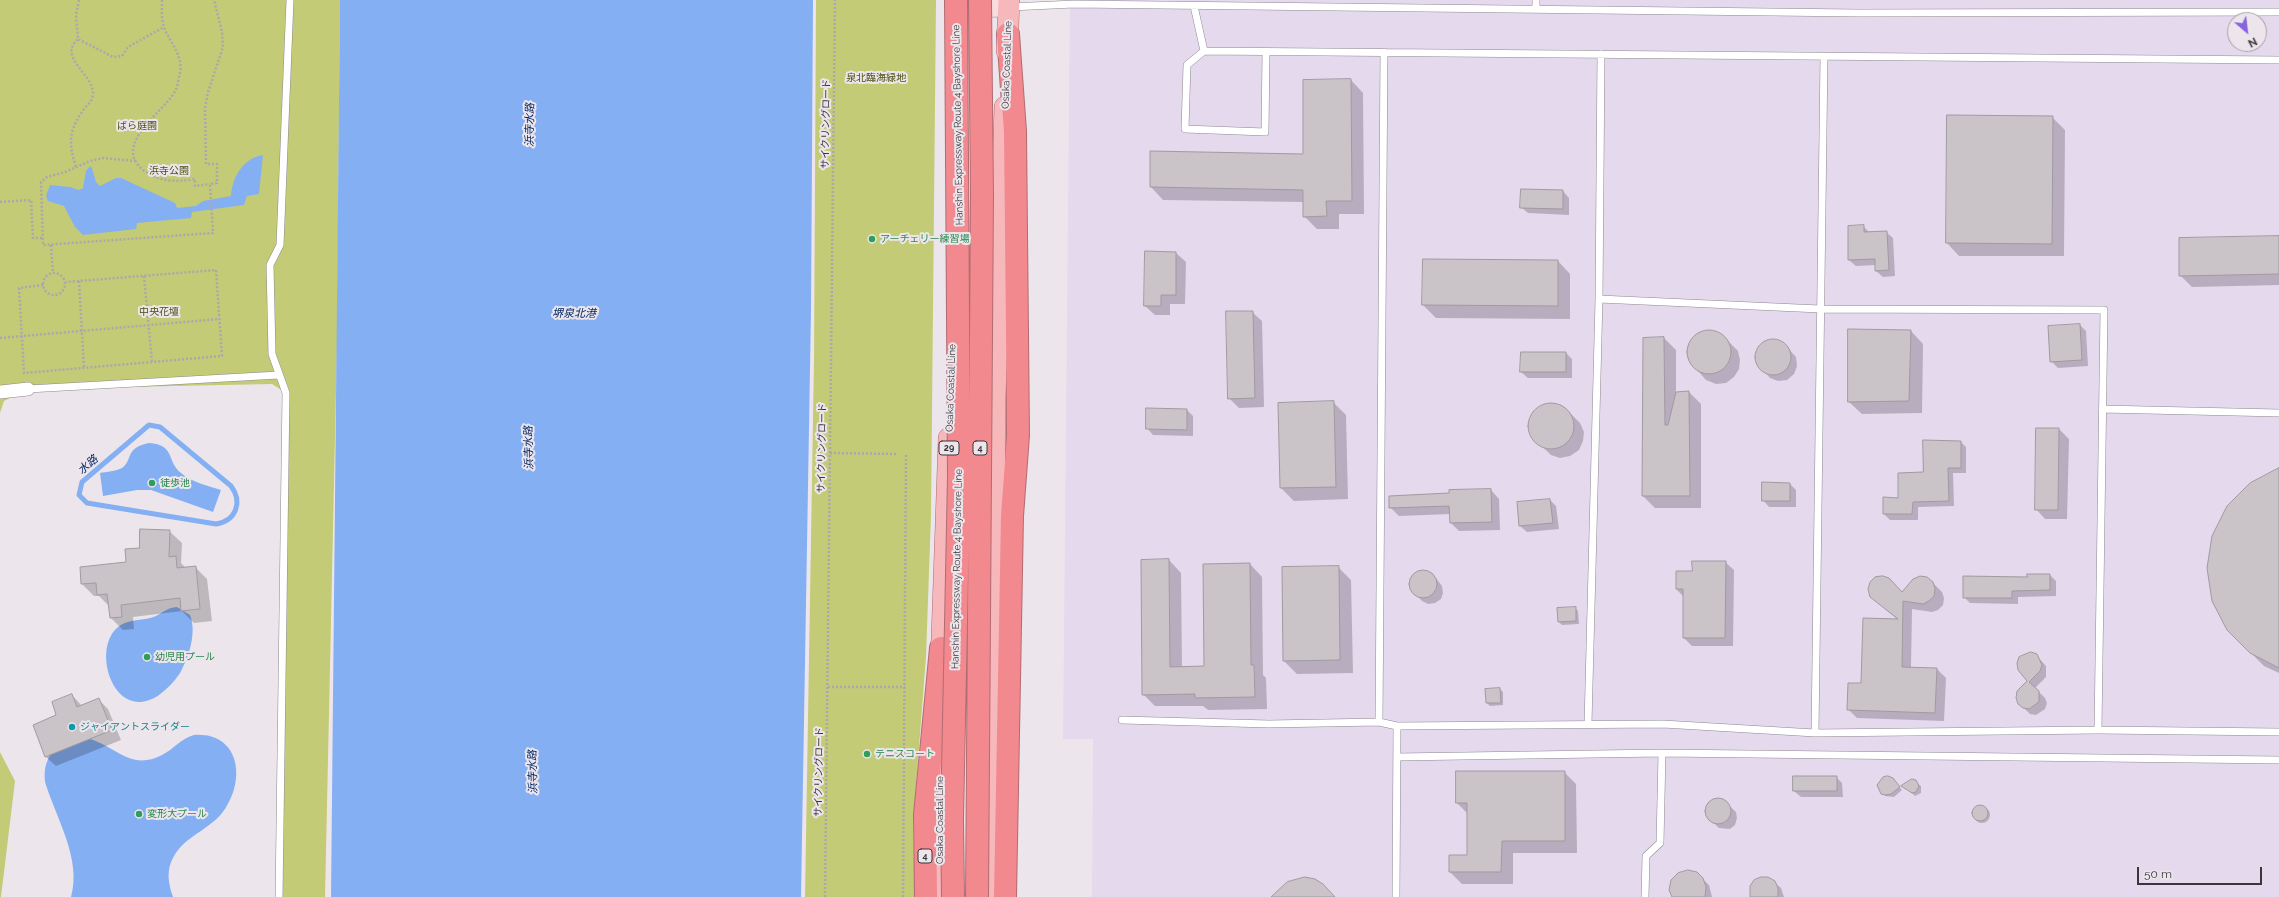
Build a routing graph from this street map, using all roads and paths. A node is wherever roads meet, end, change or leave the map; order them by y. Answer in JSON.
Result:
{"nodes":[{"id":1,"x":79,"y":0,"type":"edge"},
{"id":2,"x":162,"y":0,"type":"edge"},
{"id":3,"x":214,"y":0,"type":"edge"},
{"id":4,"x":290,"y":0,"type":"edge"},
{"id":5,"x":835,"y":0,"type":"edge"},
{"id":6,"x":1536,"y":0,"type":"edge"},
{"id":7,"x":967,"y":2,"type":"edge"},
{"id":8,"x":1009,"y":3,"type":"edge"},
{"id":9,"x":1333,"y":4,"type":"edge"},
{"id":10,"x":1194,"y":6,"type":"junction"},
{"id":11,"x":1536,"y":9,"type":"junction"},
{"id":12,"x":2279,"y":12,"type":"edge"},
{"id":13,"x":164,"y":27,"type":"junction"},
{"id":14,"x":1008,"y":34,"type":"junction"},
{"id":15,"x":78,"y":39,"type":"junction"},
{"id":16,"x":1204,"y":51,"type":"junction"},
{"id":17,"x":1266,"y":52,"type":"junction"},
{"id":18,"x":1384,"y":52,"type":"junction"},
{"id":19,"x":1601,"y":54,"type":"junction"},
{"id":20,"x":1824,"y":57,"type":"junction"},
{"id":21,"x":2279,"y":60,"type":"edge"},
{"id":22,"x":136,"y":161,"type":"junction"},
{"id":23,"x":76,"y":167,"type":"junction"},
{"id":24,"x":210,"y":184,"type":"junction"},
{"id":25,"x":0,"y":202,"type":"edge"},
{"id":26,"x":43,"y":238,"type":"junction"},
{"id":27,"x":51,"y":245,"type":"junction"},
{"id":28,"x":53,"y":273,"type":"junction"},
{"id":29,"x":144,"y":276,"type":"junction"},
{"id":30,"x":66,"y":282,"type":"junction"},
{"id":31,"x":79,"y":282,"type":"junction"},
{"id":32,"x":43,"y":285,"type":"junction"},
{"id":33,"x":1599,"y":299,"type":"junction"},
{"id":34,"x":1820,"y":309,"type":"junction"},
{"id":35,"x":220,"y":319,"type":"junction"},
{"id":36,"x":149,"y":326,"type":"junction"},
{"id":37,"x":82,"y":332,"type":"junction"},
{"id":38,"x":22,"y":336,"type":"junction"},
{"id":39,"x":0,"y":338,"type":"edge"},
{"id":40,"x":152,"y":362,"type":"junction"},
{"id":41,"x":84,"y":368,"type":"junction"},
{"id":42,"x":279,"y":375,"type":"junction"},
{"id":43,"x":28,"y":389,"type":"joint"},
{"id":44,"x":0,"y":392,"type":"edge"},
{"id":45,"x":2102,"y":409,"type":"junction"},
{"id":46,"x":2279,"y":413,"type":"edge"},
{"id":47,"x":830,"y":453,"type":"junction"},
{"id":48,"x":898,"y":454,"type":"dead end"},
{"id":49,"x":906,"y":454,"type":"dead end"},
{"id":50,"x":941,"y":648,"type":"junction"},
{"id":51,"x":828,"y":687,"type":"junction"},
{"id":52,"x":905,"y":687,"type":"junction"},
{"id":53,"x":1122,"y":720,"type":"dead end"},
{"id":54,"x":1379,"y":722,"type":"junction"},
{"id":55,"x":1588,"y":724,"type":"junction"},
{"id":56,"x":1397,"y":726,"type":"junction"},
{"id":57,"x":2098,"y":730,"type":"junction"},
{"id":58,"x":2279,"y":732,"type":"edge"},
{"id":59,"x":1815,"y":733,"type":"junction"},
{"id":60,"x":1662,"y":753,"type":"junction"},
{"id":61,"x":1397,"y":757,"type":"junction"},
{"id":62,"x":2279,"y":760,"type":"edge"},
{"id":63,"x":279,"y":897,"type":"edge"},
{"id":64,"x":825,"y":897,"type":"edge"},
{"id":65,"x":903,"y":897,"type":"edge"},
{"id":66,"x":926,"y":897,"type":"edge"},
{"id":67,"x":940,"y":897,"type":"edge"},
{"id":68,"x":953,"y":897,"type":"edge"},
{"id":69,"x":977,"y":897,"type":"edge"},
{"id":70,"x":992,"y":897,"type":"edge"},
{"id":71,"x":1005,"y":897,"type":"edge"},
{"id":72,"x":1396,"y":897,"type":"edge"},
{"id":73,"x":1645,"y":897,"type":"edge"}],
"edges":[{"from":1,"to":15,"type":"path"},
{"from":2,"to":13,"type":"path"},
{"from":3,"to":24,"type":"path"},
{"from":4,"to":42,"type":"lane"},
{"from":5,"to":47,"type":"path","name":"サイクリングロード"},
{"from":6,"to":11,"type":"lane"},
{"from":7,"to":8,"type":"street"},
{"from":7,"to":50,"type":"main road","name":"Osaka Coastal Line","number":"29"},
{"from":7,"to":68,"type":"highway","name":"Hanshin Expressway Route 4 Bayshore Line","number":"4","bridge":true},
{"from":7,"to":69,"type":"highway","number":"4","bridge":true},
{"from":8,"to":10,"type":"lane"},
{"from":8,"to":14,"type":"main road","name":"Osaka Coastal Line"},
{"from":9,"to":10,"type":"lane"},
{"from":9,"to":11,"type":"lane"},
{"from":10,"to":16,"type":"lane"},
{"from":11,"to":12,"type":"lane"},
{"from":13,"to":15,"type":"path"},
{"from":13,"to":22,"type":"path"},
{"from":14,"to":70,"type":"main road","name":"Osaka Coastal Line"},
{"from":14,"to":71,"type":"highway"},
{"from":15,"to":23,"type":"path"},
{"from":16,"to":17,"type":"lane"},
{"from":16,"to":17,"type":"lane"},
{"from":17,"to":18,"type":"lane"},
{"from":18,"to":19,"type":"lane"},
{"from":18,"to":54,"type":"lane"},
{"from":19,"to":20,"type":"lane"},
{"from":19,"to":33,"type":"lane"},
{"from":20,"to":21,"type":"lane"},
{"from":20,"to":34,"type":"lane"},
{"from":22,"to":23,"type":"path"},
{"from":22,"to":24,"type":"path"},
{"from":23,"to":26,"type":"path"},
{"from":24,"to":27,"type":"path"},
{"from":25,"to":26,"type":"path"},
{"from":26,"to":27,"type":"path"},
{"from":27,"to":28,"type":"path"},
{"from":28,"to":30,"type":"path"},
{"from":28,"to":32,"type":"path"},
{"from":29,"to":31,"type":"path"},
{"from":29,"to":35,"type":"path"},
{"from":29,"to":36,"type":"path"},
{"from":30,"to":31,"type":"path"},
{"from":30,"to":32,"type":"path"},
{"from":31,"to":37,"type":"path"},
{"from":32,"to":38,"type":"path"},
{"from":33,"to":34,"type":"lane"},
{"from":33,"to":55,"type":"lane"},
{"from":34,"to":45,"type":"lane"},
{"from":34,"to":59,"type":"lane"},
{"from":35,"to":36,"type":"path"},
{"from":35,"to":40,"type":"path"},
{"from":36,"to":37,"type":"path"},
{"from":36,"to":40,"type":"path"},
{"from":37,"to":38,"type":"path"},
{"from":37,"to":41,"type":"path"},
{"from":38,"to":39,"type":"path"},
{"from":38,"to":41,"type":"path"},
{"from":40,"to":41,"type":"path"},
{"from":42,"to":43,"type":"lane"},
{"from":42,"to":63,"type":"lane"},
{"from":43,"to":44,"type":"street"},
{"from":45,"to":46,"type":"lane"},
{"from":45,"to":57,"type":"lane"},
{"from":47,"to":48,"type":"path"},
{"from":47,"to":51,"type":"path","name":"サイクリングロード"},
{"from":49,"to":52,"type":"path"},
{"from":50,"to":66,"type":"highway","number":"4"},
{"from":50,"to":67,"type":"main road","name":"Osaka Coastal Line","number":"29"},
{"from":51,"to":52,"type":"path"},
{"from":51,"to":64,"type":"path","name":"サイクリングロード"},
{"from":52,"to":65,"type":"path"},
{"from":53,"to":54,"type":"lane"},
{"from":54,"to":56,"type":"lane"},
{"from":55,"to":56,"type":"lane"},
{"from":55,"to":59,"type":"lane"},
{"from":56,"to":61,"type":"lane"},
{"from":57,"to":58,"type":"lane"},
{"from":57,"to":59,"type":"lane"},
{"from":60,"to":61,"type":"lane"},
{"from":60,"to":62,"type":"lane"},
{"from":60,"to":73,"type":"lane"},
{"from":61,"to":72,"type":"lane"}]}
